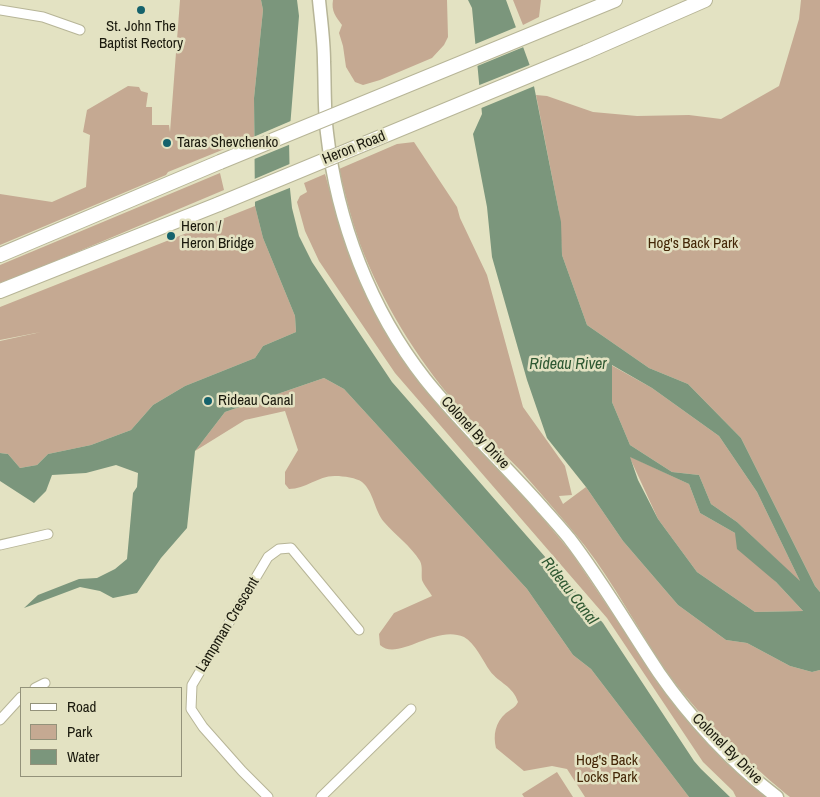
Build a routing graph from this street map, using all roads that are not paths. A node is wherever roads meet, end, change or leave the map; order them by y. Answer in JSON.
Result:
{"nodes":[{"id":1,"x":319,"y":0,"type":"edge"},
{"id":2,"x":614,"y":0,"type":"edge"},
{"id":3,"x":706,"y":0,"type":"edge"},
{"id":4,"x":0,"y":10,"type":"edge"},
{"id":5,"x":80,"y":30,"type":"dead end"},
{"id":6,"x":0,"y":255,"type":"edge"},
{"id":7,"x":0,"y":291,"type":"edge"},
{"id":8,"x":48,"y":534,"type":"dead end"},
{"id":9,"x":0,"y":546,"type":"edge"},
{"id":10,"x":359,"y":630,"type":"dead end"},
{"id":11,"x":45,"y":683,"type":"dead end"},
{"id":12,"x":37,"y":687,"type":"edge"},
{"id":13,"x":20,"y":698,"type":"edge"},
{"id":14,"x":411,"y":709,"type":"dead end"},
{"id":15,"x":0,"y":720,"type":"edge"},
{"id":16,"x":268,"y":797,"type":"edge"},
{"id":17,"x":321,"y":797,"type":"edge"},
{"id":18,"x":778,"y":797,"type":"edge"}],
"edges":[{"from":1,"to":18,"type":"main road","name":"Colonel By Drive"},
{"from":2,"to":6,"type":"main road","bridge":true},
{"from":3,"to":7,"type":"main road","name":"Heron Road","bridge":true},
{"from":4,"to":5,"type":"street"},
{"from":8,"to":9,"type":"street"},
{"from":10,"to":16,"type":"street","name":"Lampman Crescent"},
{"from":11,"to":12,"type":"street"},
{"from":13,"to":15,"type":"street"},
{"from":14,"to":17,"type":"street"}]}
